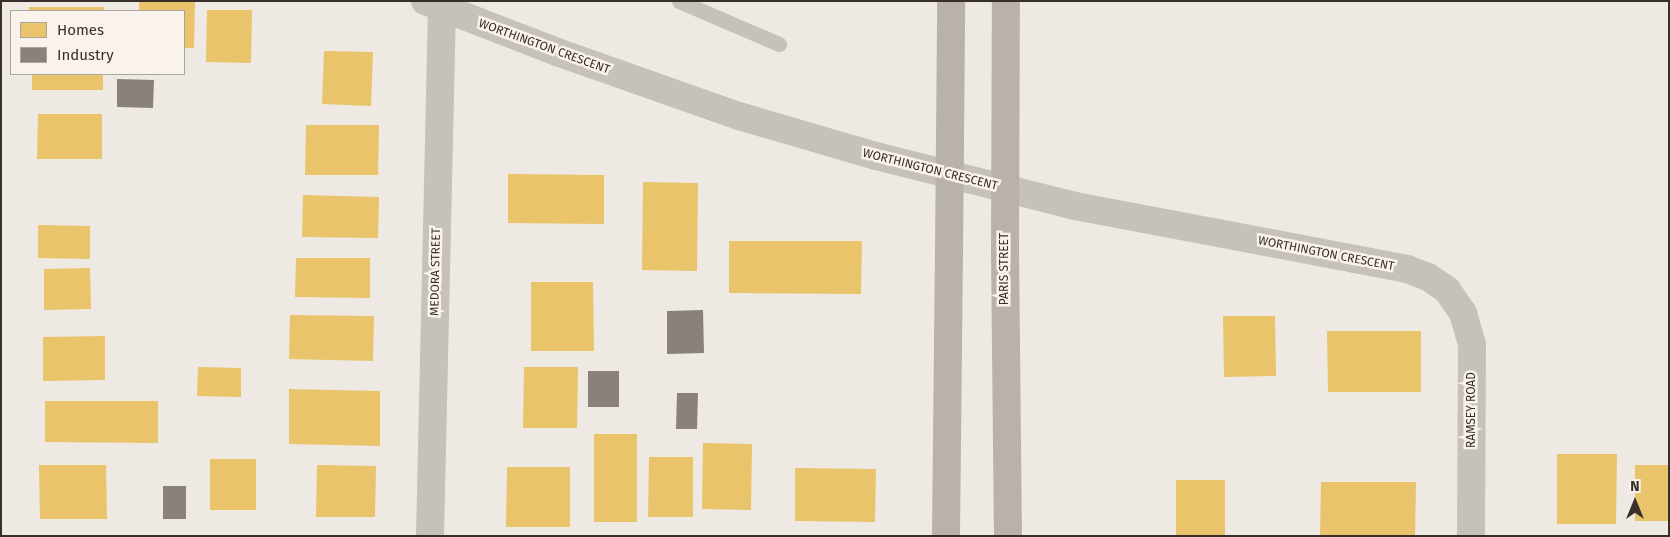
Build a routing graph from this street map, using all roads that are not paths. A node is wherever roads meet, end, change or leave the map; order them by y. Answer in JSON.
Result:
{"nodes":[{"id":1,"x":679,"y":1,"type":"edge"},
{"id":2,"x":951,"y":1,"type":"edge"},
{"id":3,"x":1006,"y":1,"type":"edge"},
{"id":4,"x":433,"y":5,"type":"edge"},
{"id":5,"x":779,"y":44,"type":"dead end"},
{"id":6,"x":1447,"y":290,"type":"joint"},
{"id":7,"x":430,"y":536,"type":"edge"},
{"id":8,"x":946,"y":536,"type":"edge"},
{"id":9,"x":1008,"y":536,"type":"edge"},
{"id":10,"x":1471,"y":536,"type":"edge"}],
"edges":[{"from":1,"to":5,"type":"lane"},
{"from":2,"to":8,"type":"main road","bridge":true},
{"from":3,"to":9,"type":"main road","name":"PARIS STREET","bridge":true},
{"from":4,"to":6,"type":"street","name":"WORTHINGTON CRESCENT"},
{"from":4,"to":7,"type":"street","name":"MEDORA STREET"},
{"from":6,"to":10,"type":"street","name":"RAMSEY ROAD"}]}
